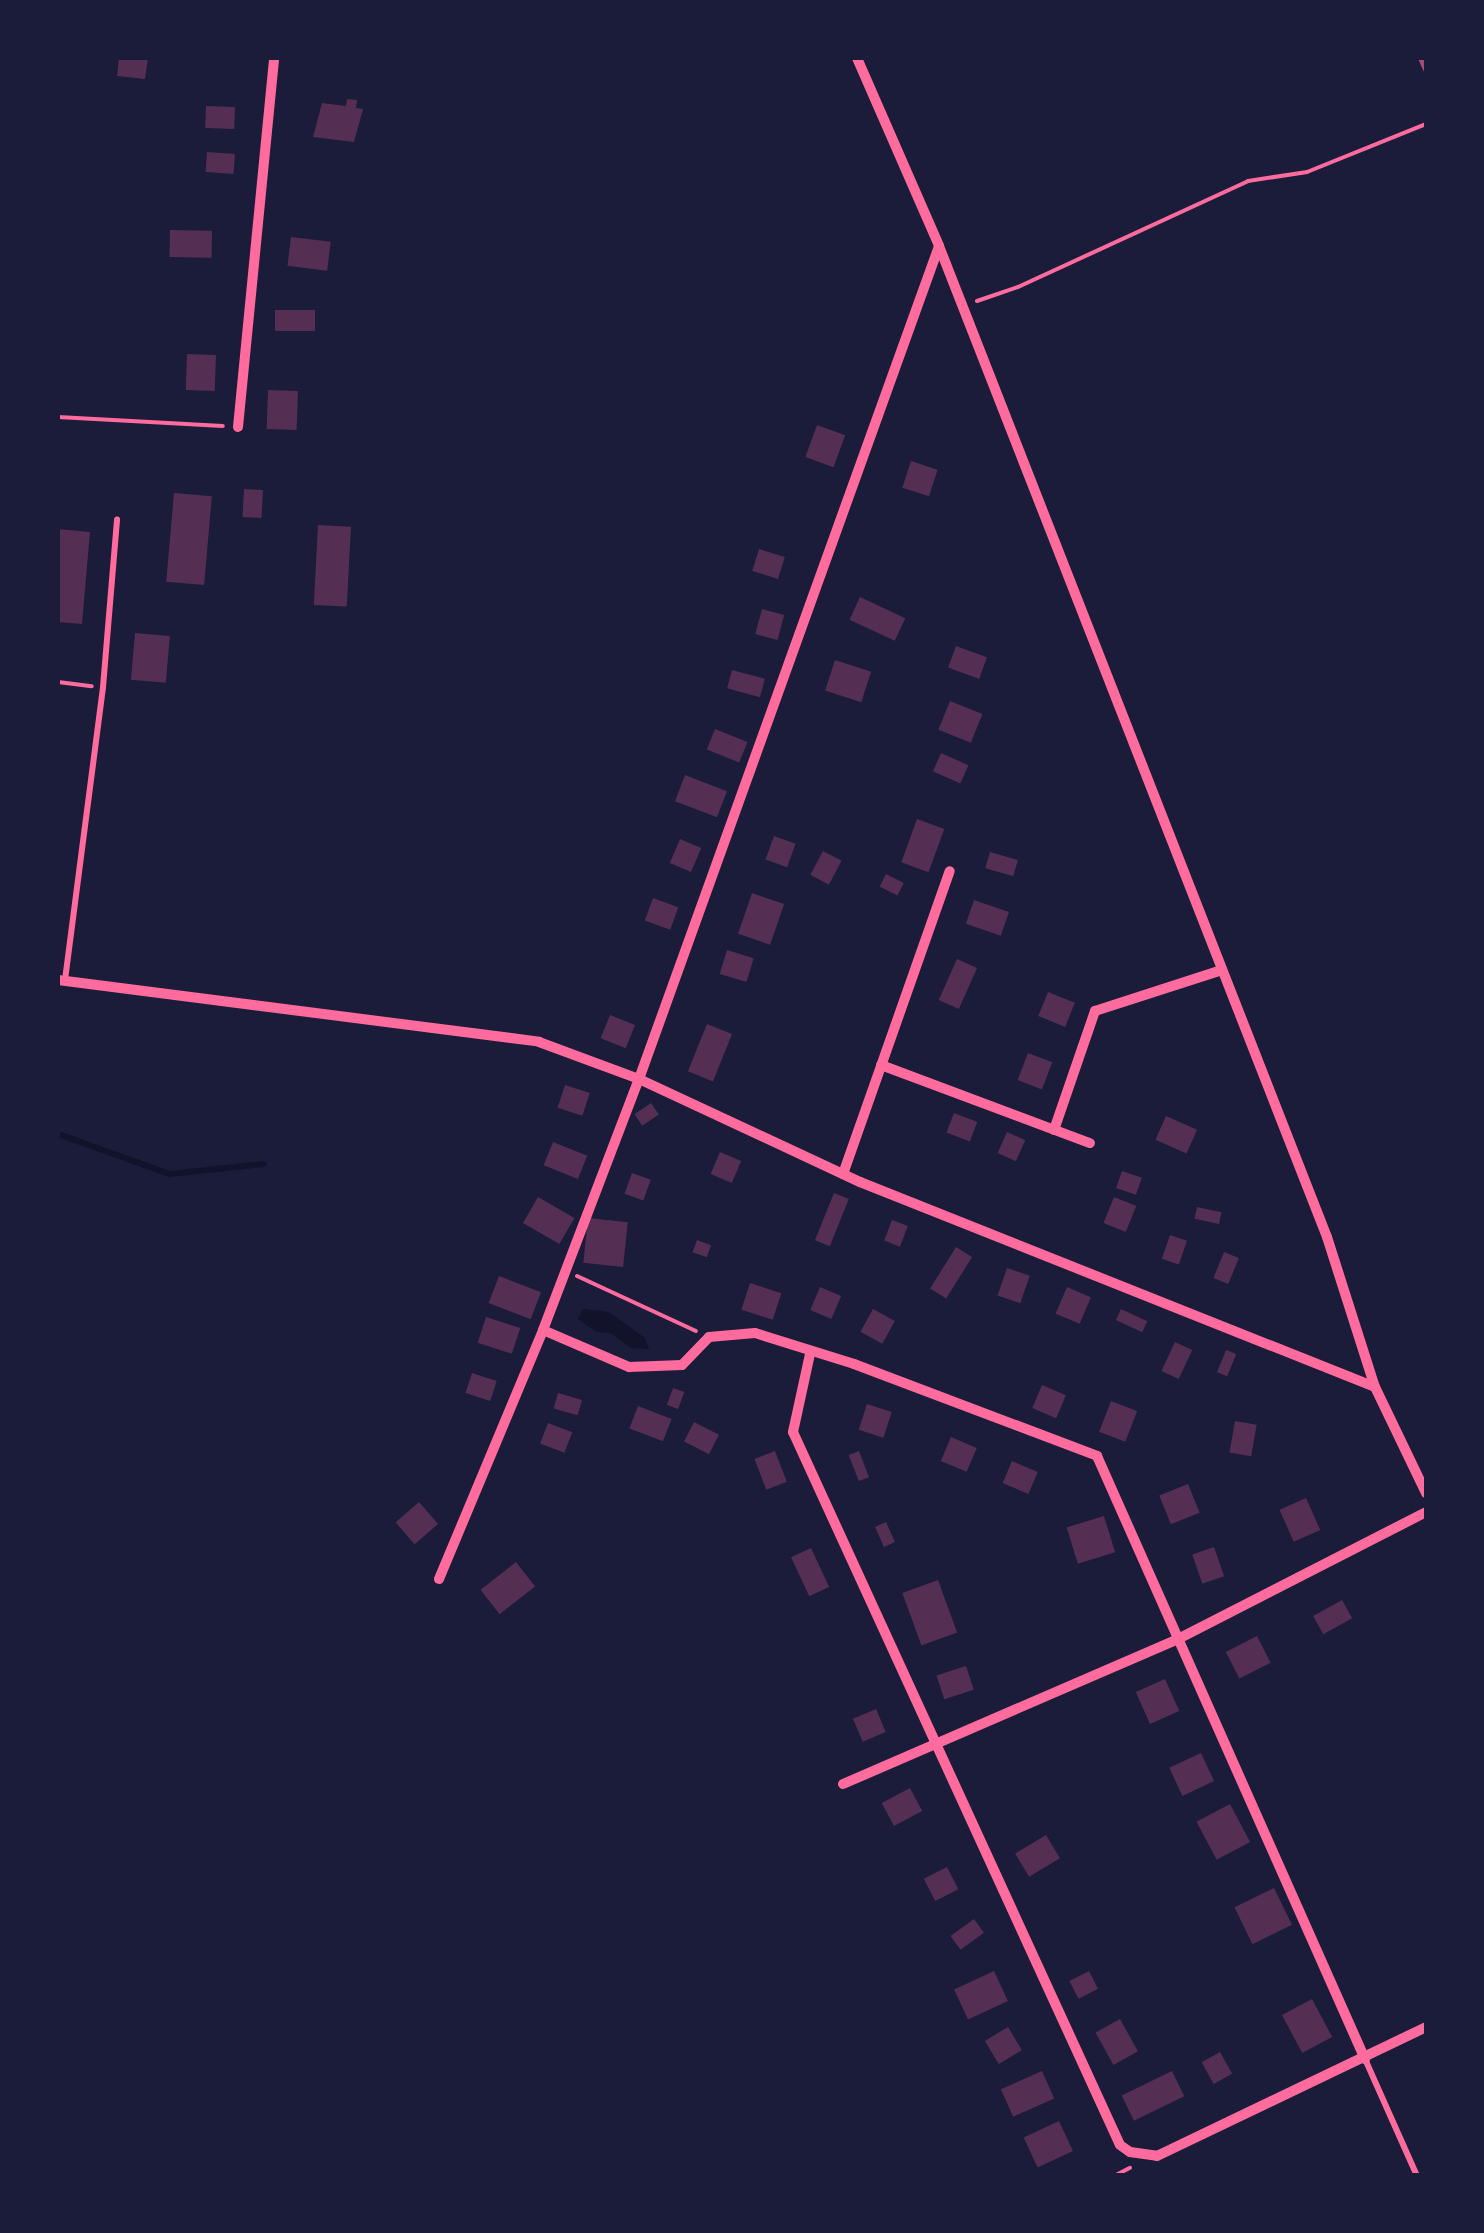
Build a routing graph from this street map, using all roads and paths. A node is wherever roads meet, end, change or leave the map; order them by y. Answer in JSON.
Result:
{"nodes":[{"id":1,"x":274,"y":58,"type":"edge"},
{"id":2,"x":857,"y":58,"type":"edge"},
{"id":3,"x":1426,"y":124,"type":"edge"},
{"id":4,"x":939,"y":246,"type":"junction"},
{"id":5,"x":962,"y":306,"type":"junction"},
{"id":6,"x":58,"y":418,"type":"edge"},
{"id":7,"x":238,"y":427,"type":"joint"},
{"id":8,"x":117,"y":520,"type":"dead end"},
{"id":9,"x":58,"y":682,"type":"edge"},
{"id":10,"x":103,"y":687,"type":"junction"},
{"id":11,"x":950,"y":872,"type":"dead end"},
{"id":12,"x":1222,"y":970,"type":"junction"},
{"id":13,"x":61,"y":981,"type":"edge"},
{"id":14,"x":881,"y":1066,"type":"junction"},
{"id":15,"x":639,"y":1080,"type":"junction"},
{"id":16,"x":1054,"y":1130,"type":"junction"},
{"id":17,"x":1090,"y":1143,"type":"dead end"},
{"id":18,"x":843,"y":1174,"type":"junction"},
{"id":19,"x":566,"y":1271,"type":"junction"},
{"id":20,"x":543,"y":1330,"type":"junction"},
{"id":21,"x":709,"y":1337,"type":"junction"},
{"id":22,"x":810,"y":1354,"type":"junction"},
{"id":23,"x":1375,"y":1387,"type":"junction"},
{"id":24,"x":1426,"y":1493,"type":"edge"},
{"id":25,"x":1426,"y":1512,"type":"edge"},
{"id":26,"x":438,"y":1578,"type":"dead end"},
{"id":27,"x":1178,"y":1639,"type":"junction"},
{"id":28,"x":932,"y":1742,"type":"junction"},
{"id":29,"x":843,"y":1784,"type":"dead end"},
{"id":30,"x":1426,"y":2027,"type":"edge"},
{"id":31,"x":1365,"y":2058,"type":"junction"},
{"id":32,"x":1417,"y":2176,"type":"edge"}],
"edges":[{"from":1,"to":7,"type":"street"},
{"from":2,"to":4,"type":"street"},
{"from":3,"to":5,"type":"path"},
{"from":4,"to":5,"type":"street"},
{"from":4,"to":15,"type":"street"},
{"from":5,"to":12,"type":"street"},
{"from":6,"to":7,"type":"path"},
{"from":8,"to":10,"type":"lane"},
{"from":9,"to":10,"type":"path"},
{"from":10,"to":13,"type":"lane"},
{"from":11,"to":14,"type":"street"},
{"from":12,"to":16,"type":"street"},
{"from":12,"to":23,"type":"street"},
{"from":13,"to":15,"type":"street"},
{"from":14,"to":16,"type":"street"},
{"from":14,"to":18,"type":"street"},
{"from":15,"to":18,"type":"street"},
{"from":15,"to":19,"type":"street"},
{"from":16,"to":17,"type":"street"},
{"from":18,"to":23,"type":"street"},
{"from":19,"to":20,"type":"street"},
{"from":19,"to":21,"type":"path"},
{"from":20,"to":21,"type":"street"},
{"from":20,"to":26,"type":"street"},
{"from":21,"to":22,"type":"street"},
{"from":22,"to":27,"type":"street"},
{"from":22,"to":28,"type":"street"},
{"from":23,"to":24,"type":"street"},
{"from":25,"to":27,"type":"street"},
{"from":27,"to":28,"type":"street"},
{"from":27,"to":31,"type":"street"},
{"from":28,"to":29,"type":"street"},
{"from":28,"to":31,"type":"street"},
{"from":30,"to":31,"type":"street"},
{"from":31,"to":32,"type":"lane"}]}
